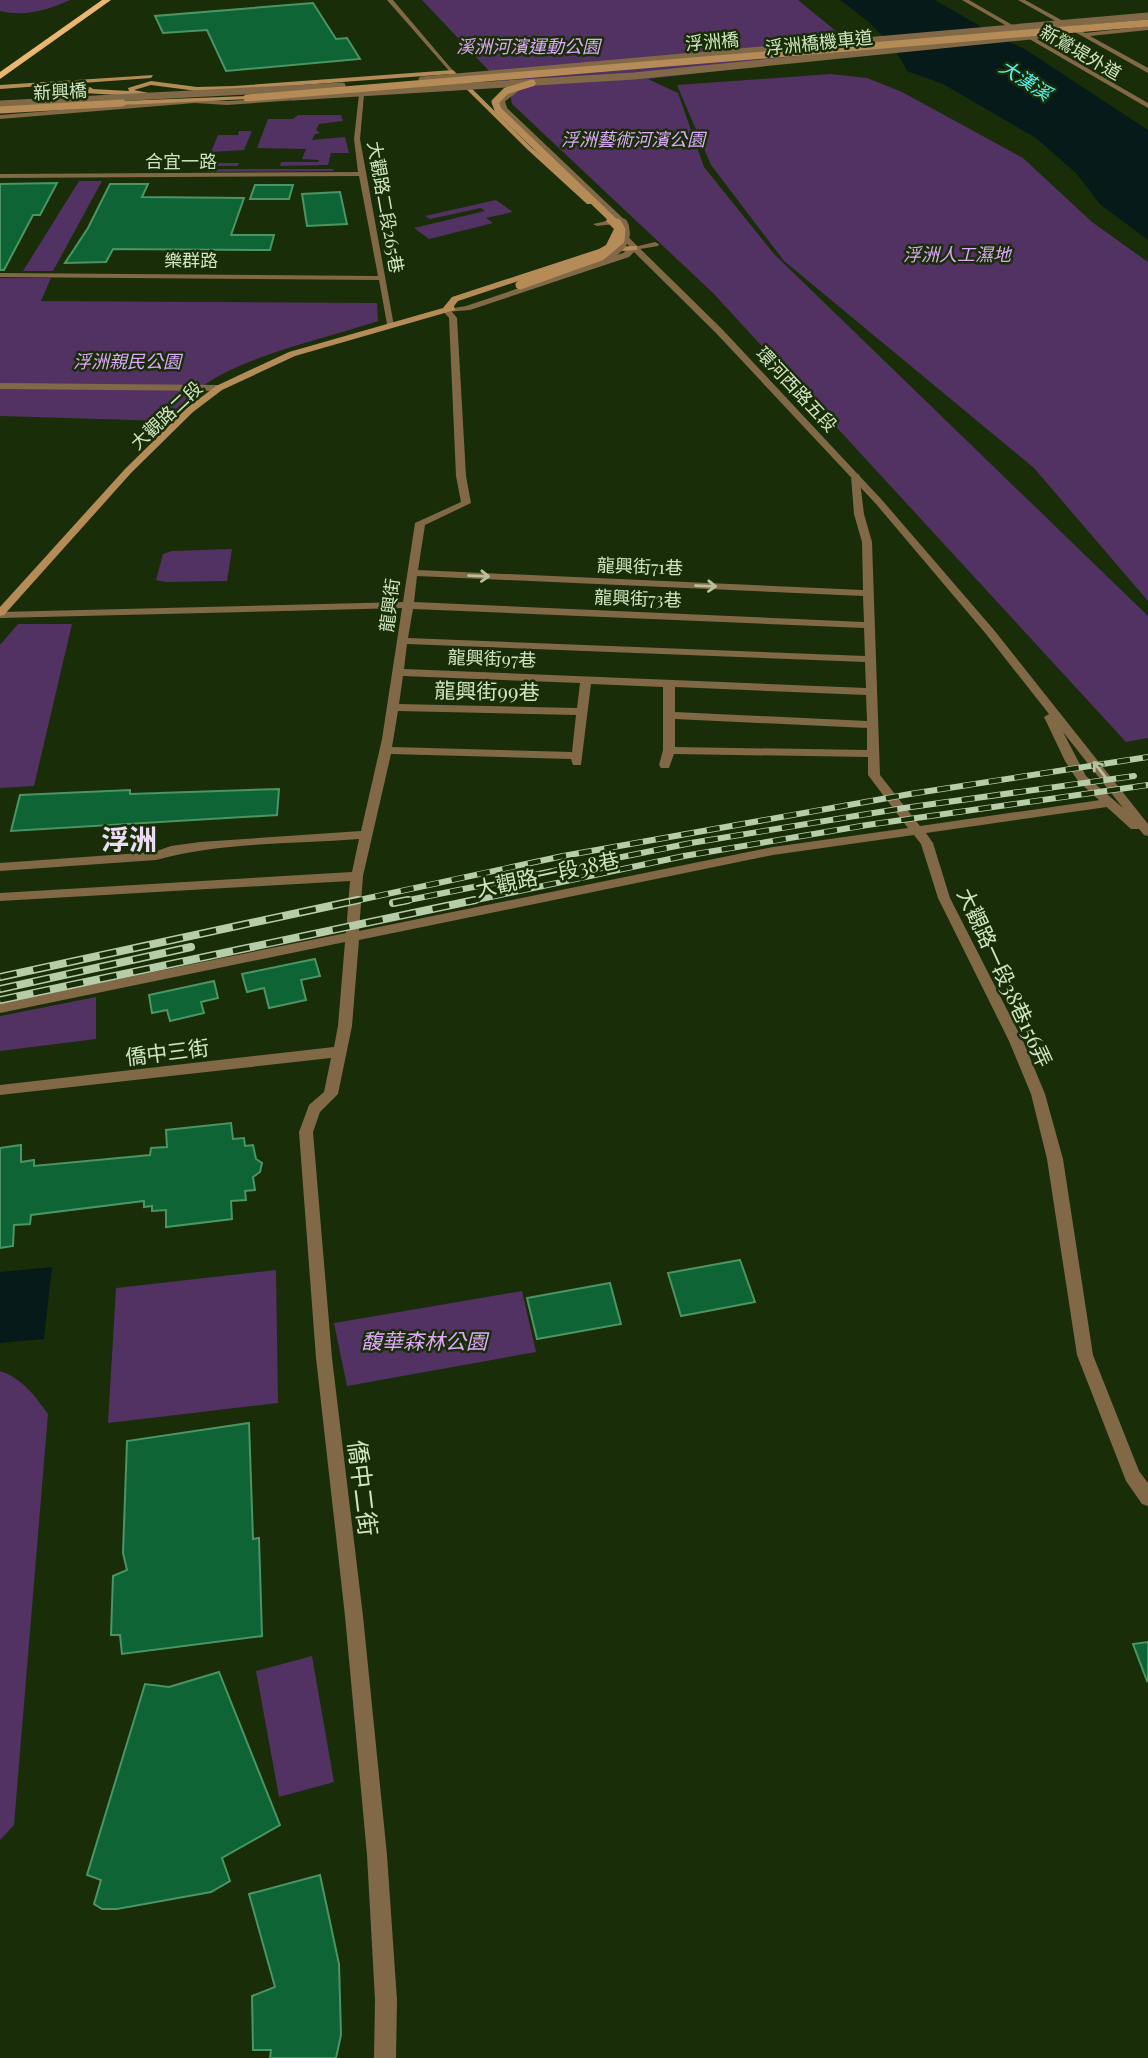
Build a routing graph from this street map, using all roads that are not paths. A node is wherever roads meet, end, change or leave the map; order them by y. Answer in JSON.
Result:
{"nodes":[{"id":1,"x":93,"y":0,"type":"edge"},
{"id":2,"x":107,"y":0,"type":"edge"},
{"id":3,"x":390,"y":0,"type":"edge"},
{"id":4,"x":965,"y":0,"type":"edge"},
{"id":5,"x":1021,"y":0,"type":"edge"},
{"id":6,"x":1116,"y":18,"type":"junction"},
{"id":7,"x":1148,"y":21,"type":"edge"},
{"id":8,"x":1062,"y":22,"type":"junction"},
{"id":9,"x":1138,"y":29,"type":"junction"},
{"id":10,"x":1102,"y":30,"type":"junction"},
{"id":11,"x":1038,"y":31,"type":"junction"},
{"id":12,"x":1083,"y":35,"type":"junction"},
{"id":13,"x":765,"y":56,"type":"junction"},
{"id":14,"x":0,"y":67,"type":"edge"},
{"id":15,"x":711,"y":68,"type":"junction"},
{"id":16,"x":1148,"y":71,"type":"edge"},
{"id":17,"x":453,"y":72,"type":"junction"},
{"id":18,"x":0,"y":76,"type":"edge"},
{"id":19,"x":121,"y":78,"type":"junction"},
{"id":20,"x":422,"y":80,"type":"junction"},
{"id":21,"x":298,"y":83,"type":"junction"},
{"id":22,"x":350,"y":86,"type":"junction"},
{"id":23,"x":470,"y":88,"type":"junction"},
{"id":24,"x":1,"y":89,"type":"edge"},
{"id":25,"x":139,"y":94,"type":"junction"},
{"id":26,"x":361,"y":95,"type":"junction"},
{"id":27,"x":187,"y":96,"type":"junction"},
{"id":28,"x":247,"y":98,"type":"junction"},
{"id":29,"x":195,"y":101,"type":"junction"},
{"id":30,"x":146,"y":103,"type":"joint"},
{"id":31,"x":1148,"y":106,"type":"edge"},
{"id":32,"x":0,"y":111,"type":"edge"},
{"id":33,"x":362,"y":174,"type":"junction"},
{"id":34,"x":0,"y":176,"type":"edge"},
{"id":35,"x":611,"y":222,"type":"junction"},
{"id":36,"x":597,"y":224,"type":"dead end"},
{"id":37,"x":618,"y":229,"type":"junction"},
{"id":38,"x":655,"y":244,"type":"dead end"},
{"id":39,"x":634,"y":248,"type":"junction"},
{"id":40,"x":602,"y":251,"type":"junction"},
{"id":41,"x":0,"y":275,"type":"edge"},
{"id":42,"x":382,"y":278,"type":"junction"},
{"id":43,"x":520,"y":285,"type":"junction"},
{"id":44,"x":446,"y":310,"type":"junction"},
{"id":45,"x":391,"y":324,"type":"junction"},
{"id":46,"x":0,"y":386,"type":"edge"},
{"id":47,"x":219,"y":388,"type":"junction"},
{"id":48,"x":856,"y":476,"type":"junction"},
{"id":49,"x":411,"y":573,"type":"junction"},
{"id":50,"x":868,"y":593,"type":"junction"},
{"id":51,"x":405,"y":605,"type":"junction"},
{"id":52,"x":0,"y":614,"type":"edge"},
{"id":53,"x":869,"y":625,"type":"junction"},
{"id":54,"x":402,"y":641,"type":"junction"},
{"id":55,"x":869,"y":659,"type":"junction"},
{"id":56,"x":397,"y":673,"type":"junction"},
{"id":57,"x":586,"y":680,"type":"junction"},
{"id":58,"x":669,"y":683,"type":"junction"},
{"id":59,"x":871,"y":691,"type":"junction"},
{"id":60,"x":1042,"y":699,"type":"junction"},
{"id":61,"x":391,"y":707,"type":"junction"},
{"id":62,"x":583,"y":712,"type":"junction"},
{"id":63,"x":668,"y":716,"type":"junction"},
{"id":64,"x":872,"y":725,"type":"junction"},
{"id":65,"x":385,"y":750,"type":"junction"},
{"id":66,"x":669,"y":750,"type":"junction"},
{"id":67,"x":875,"y":754,"type":"junction"},
{"id":68,"x":666,"y":765,"type":"dead end"},
{"id":69,"x":1107,"y":803,"type":"junction"},
{"id":70,"x":916,"y":829,"type":"junction"},
{"id":71,"x":1148,"y":832,"type":"edge"},
{"id":72,"x":364,"y":835,"type":"junction"},
{"id":73,"x":1148,"y":840,"type":"edge"},
{"id":74,"x":0,"y":867,"type":"edge"},
{"id":75,"x":357,"y":876,"type":"junction"},
{"id":76,"x":0,"y":897,"type":"edge"},
{"id":77,"x":352,"y":935,"type":"junction"},
{"id":78,"x":0,"y":1008,"type":"edge"},
{"id":79,"x":340,"y":1052,"type":"junction"},
{"id":80,"x":0,"y":1090,"type":"edge"},
{"id":81,"x":1148,"y":1498,"type":"edge"},
{"id":82,"x":385,"y":2058,"type":"edge"}],
"edges":[{"from":1,"to":14,"type":"highway"},
{"from":2,"to":18,"type":"highway"},
{"from":3,"to":17,"type":"street","name":"環河西路五段"},
{"from":4,"to":31,"type":"street","name":"新鶯堤外道"},
{"from":5,"to":8,"type":"street"},
{"from":6,"to":7,"type":"street"},
{"from":6,"to":8,"type":"street"},
{"from":6,"to":9,"type":"street"},
{"from":7,"to":9,"type":"street"},
{"from":7,"to":10,"type":"main road","bridge":true},
{"from":7,"to":11,"type":"main road","name":"浮洲橋","bridge":true},
{"from":7,"to":20,"type":"street","bridge":true},
{"from":8,"to":12,"type":"street"},
{"from":9,"to":12,"type":"street"},
{"from":10,"to":11,"type":"main road","bridge":true},
{"from":10,"to":15,"type":"street","name":"浮洲橋機車道","bridge":true},
{"from":11,"to":13,"type":"main road","name":"浮洲橋","bridge":true},
{"from":11,"to":20,"type":"main road","name":"浮洲橋","bridge":true},
{"from":12,"to":16,"type":"street"},
{"from":13,"to":28,"type":"main road","name":"浮洲橋","bridge":true},
{"from":13,"to":43,"type":"main road","name":"浮洲橋","bridge":true},
{"from":15,"to":28,"type":"street","name":"浮洲橋機車道","bridge":true},
{"from":15,"to":43,"type":"street","bridge":true},
{"from":17,"to":21,"type":"main road"},
{"from":17,"to":23,"type":"main road","name":"環河西路五段"},
{"from":19,"to":21,"type":"main road"},
{"from":19,"to":24,"type":"main road"},
{"from":19,"to":32,"type":"main road"},
{"from":20,"to":22,"type":"main road","name":"浮洲橋","bridge":true},
{"from":21,"to":25,"type":"main road"},
{"from":22,"to":27,"type":"main road","name":"浮洲橋","bridge":true},
{"from":22,"to":32,"type":"street","bridge":true},
{"from":23,"to":26,"type":"street"},
{"from":23,"to":35,"type":"main road","name":"環河西路五段"},
{"from":24,"to":25,"type":"main road","bridge":true},
{"from":25,"to":27,"type":"main road"},
{"from":26,"to":29,"type":"street"},
{"from":26,"to":33,"type":"street","name":"大觀路二段265巷"},
{"from":27,"to":32,"type":"main road","name":"新興橋","bridge":true},
{"from":28,"to":29,"type":"main road","name":"浮洲橋"},
{"from":29,"to":30,"type":"main road","name":"浮洲橋"},
{"from":29,"to":32,"type":"street"},
{"from":30,"to":32,"type":"street","bridge":true},
{"from":33,"to":34,"type":"street","name":"合宜一路"},
{"from":33,"to":42,"type":"street","name":"大觀路二段265巷"},
{"from":35,"to":36,"type":"street"},
{"from":35,"to":37,"type":"main road","name":"環河西路五段"},
{"from":37,"to":39,"type":"street","name":"環河西路五段"},
{"from":37,"to":40,"type":"main road"},
{"from":38,"to":39,"type":"street"},
{"from":39,"to":40,"type":"main road"},
{"from":39,"to":44,"type":"street"},
{"from":39,"to":48,"type":"street","name":"環河西路五段"},
{"from":40,"to":44,"type":"main road"},
{"from":41,"to":42,"type":"street","name":"樂群路"},
{"from":42,"to":45,"type":"street","name":"大觀路二段265巷"},
{"from":43,"to":44,"type":"main road","name":"浮洲橋"},
{"from":44,"to":45,"type":"main road","name":"大觀路二段"},
{"from":44,"to":49,"type":"street","name":"龍興街"},
{"from":45,"to":47,"type":"main road","name":"大觀路二段"},
{"from":46,"to":47,"type":"street"},
{"from":47,"to":52,"type":"main road","name":"大觀路二段"},
{"from":48,"to":50,"type":"street","name":"大觀路一段38巷156弄"},
{"from":48,"to":60,"type":"street","name":"環河西路五段"},
{"from":49,"to":50,"type":"street","name":"龍興街71巷","one_way":true},
{"from":49,"to":51,"type":"street","name":"龍興街"},
{"from":50,"to":53,"type":"street","name":"大觀路一段38巷156弄"},
{"from":51,"to":52,"type":"street","name":"龍興街73巷"},
{"from":51,"to":53,"type":"street","name":"龍興街73巷"},
{"from":51,"to":54,"type":"street","name":"龍興街"},
{"from":53,"to":55,"type":"street","name":"大觀路一段38巷156弄"},
{"from":54,"to":55,"type":"street"},
{"from":54,"to":56,"type":"street","name":"龍興街"},
{"from":55,"to":59,"type":"street","name":"大觀路一段38巷156弄"},
{"from":56,"to":57,"type":"street","name":"龍興街97巷"},
{"from":56,"to":61,"type":"street","name":"龍興街"},
{"from":57,"to":58,"type":"street","name":"龍興街97巷"},
{"from":57,"to":62,"type":"street"},
{"from":58,"to":59,"type":"street","name":"龍興街97巷"},
{"from":58,"to":63,"type":"street"},
{"from":59,"to":64,"type":"street","name":"大觀路一段38巷156弄"},
{"from":60,"to":69,"type":"street"},
{"from":71,"to":60,"type":"street","name":"環河西路五段","one_way":true},
{"from":61,"to":62,"type":"street","name":"龍興街99巷"},
{"from":61,"to":65,"type":"street","name":"龍興街"},
{"from":62,"to":65,"type":"street"},
{"from":63,"to":64,"type":"street"},
{"from":63,"to":66,"type":"street"},
{"from":64,"to":67,"type":"street","name":"大觀路一段38巷156弄"},
{"from":65,"to":72,"type":"street","name":"龍興街"},
{"from":66,"to":67,"type":"street"},
{"from":66,"to":68,"type":"street"},
{"from":67,"to":70,"type":"street","name":"大觀路一段38巷156弄"},
{"from":69,"to":70,"type":"street","name":"大觀路一段38巷"},
{"from":69,"to":73,"type":"street"},
{"from":70,"to":77,"type":"street","name":"大觀路一段38巷"},
{"from":70,"to":81,"type":"street","name":"大觀路一段38巷156弄"},
{"from":72,"to":74,"type":"street"},
{"from":72,"to":75,"type":"street","name":"龍興街"},
{"from":75,"to":76,"type":"street"},
{"from":75,"to":77,"type":"street","name":"龍興街"},
{"from":77,"to":78,"type":"street","name":"大觀路一段38巷"},
{"from":77,"to":79,"type":"street","name":"僑中二街"},
{"from":79,"to":80,"type":"street","name":"僑中三街"},
{"from":79,"to":82,"type":"street","name":"僑中二街"}]}
